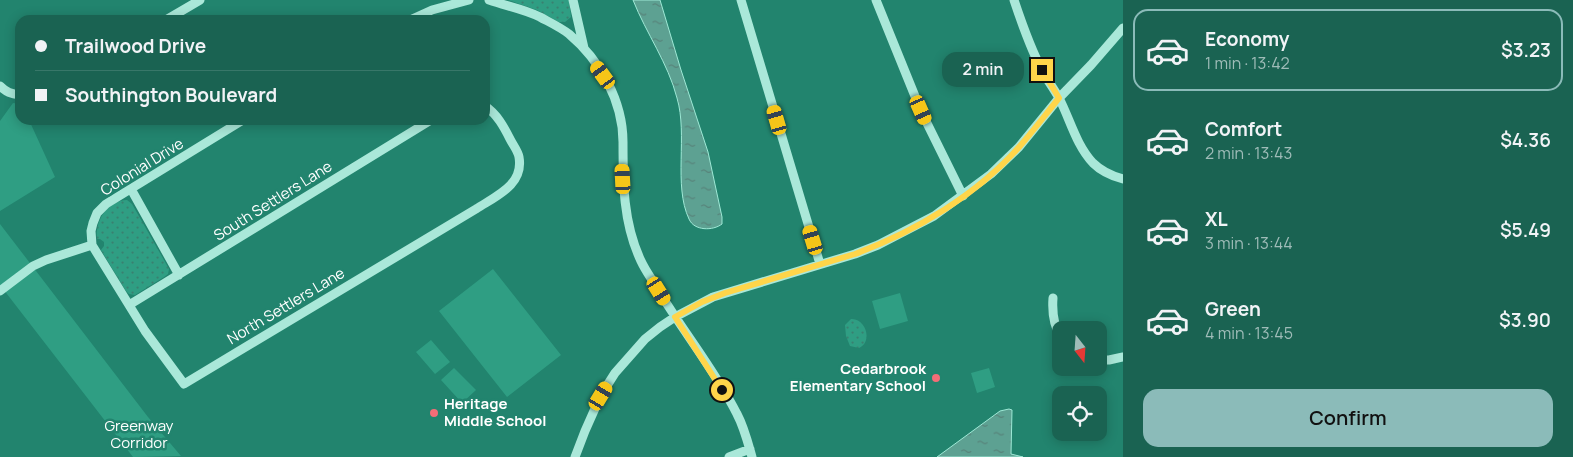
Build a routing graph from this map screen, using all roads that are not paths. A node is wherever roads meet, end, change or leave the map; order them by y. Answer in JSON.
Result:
{"nodes":[{"id":1,"x":200,"y":0,"type":"edge"},
{"id":2,"x":470,"y":0,"type":"edge"},
{"id":3,"x":489,"y":0,"type":"edge"},
{"id":4,"x":573,"y":0,"type":"edge"},
{"id":5,"x":741,"y":0,"type":"edge"},
{"id":6,"x":876,"y":0,"type":"edge"},
{"id":7,"x":1014,"y":0,"type":"edge"},
{"id":8,"x":174,"y":15,"type":"edge"},
{"id":9,"x":421,"y":15,"type":"edge"},
{"id":10,"x":1123,"y":28,"type":"edge"},
{"id":11,"x":585,"y":50,"type":"junction"},
{"id":12,"x":0,"y":86,"type":"edge"},
{"id":13,"x":15,"y":94,"type":"edge"},
{"id":14,"x":1059,"y":98,"type":"junction"},
{"id":15,"x":490,"y":111,"type":"edge"},
{"id":16,"x":235,"y":125,"type":"edge"},
{"id":17,"x":424,"y":125,"type":"edge"},
{"id":18,"x":1123,"y":179,"type":"edge"},
{"id":19,"x":131,"y":189,"type":"junction"},
{"id":20,"x":963,"y":196,"type":"junction"},
{"id":21,"x":92,"y":245,"type":"junction"},
{"id":22,"x":820,"y":264,"type":"junction"},
{"id":23,"x":179,"y":275,"type":"junction"},
{"id":24,"x":2,"y":289,"type":"edge"},
{"id":25,"x":1053,"y":298,"type":"dead end"},
{"id":26,"x":129,"y":306,"type":"junction"},
{"id":27,"x":675,"y":317,"type":"junction"},
{"id":28,"x":1054,"y":321,"type":"edge"},
{"id":29,"x":1123,"y":357,"type":"edge"},
{"id":30,"x":1108,"y":360,"type":"edge"},
{"id":31,"x":751,"y":453,"type":"edge"},
{"id":32,"x":576,"y":457,"type":"edge"},
{"id":33,"x":729,"y":457,"type":"edge"}],
"edges":[{"from":1,"to":8,"type":"street"},
{"from":2,"to":9,"type":"street"},
{"from":3,"to":11,"type":"street"},
{"from":4,"to":11,"type":"street"},
{"from":5,"to":22,"type":"street"},
{"from":6,"to":20,"type":"street"},
{"from":7,"to":14,"type":"street"},
{"from":10,"to":14,"type":"street"},
{"from":11,"to":27,"type":"street"},
{"from":12,"to":13,"type":"street"},
{"from":14,"to":18,"type":"street"},
{"from":14,"to":20,"type":"street"},
{"from":15,"to":26,"type":"street","name":"North Settlers Lane"},
{"from":16,"to":19,"type":"street","name":"Colonial Drive"},
{"from":17,"to":23,"type":"street","name":"South Settlers Lane"},
{"from":19,"to":21,"type":"street","name":"Colonial Drive"},
{"from":19,"to":23,"type":"street"},
{"from":20,"to":22,"type":"street"},
{"from":21,"to":24,"type":"street"},
{"from":21,"to":26,"type":"street","name":"North Settlers Lane"},
{"from":22,"to":27,"type":"street"},
{"from":23,"to":26,"type":"street","name":"South Settlers Lane"},
{"from":25,"to":28,"type":"street"},
{"from":27,"to":31,"type":"street"},
{"from":27,"to":32,"type":"street"},
{"from":29,"to":30,"type":"street"},
{"from":31,"to":33,"type":"street"}]}
